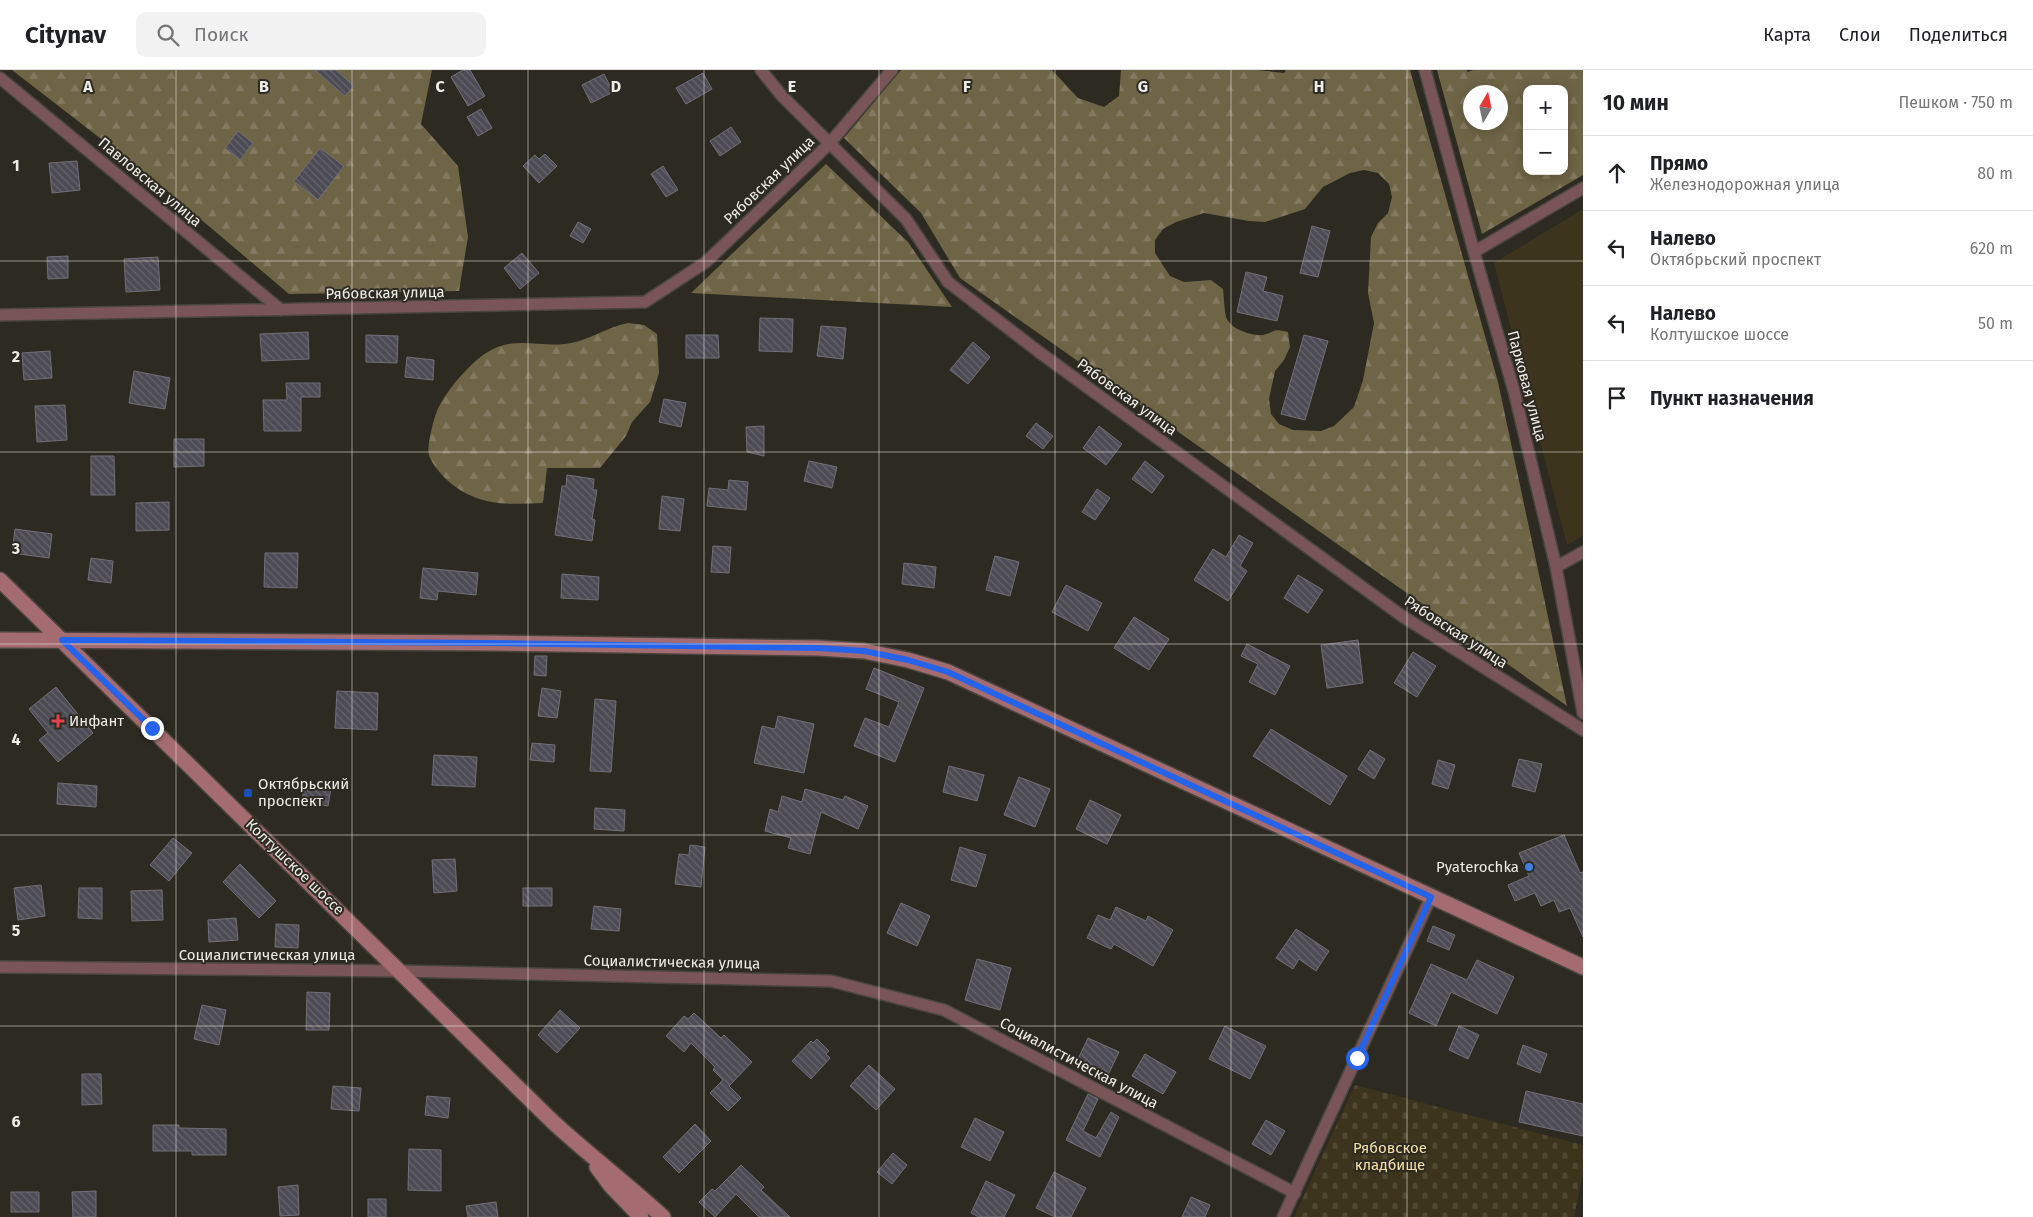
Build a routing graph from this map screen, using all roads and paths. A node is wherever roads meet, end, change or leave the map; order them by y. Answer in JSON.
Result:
{"nodes":[{"id":1,"x":762,"y":70,"type":"edge"},
{"id":2,"x":892,"y":70,"type":"edge"},
{"id":3,"x":1425,"y":70,"type":"edge"},
{"id":4,"x":0,"y":78,"type":"edge"},
{"id":5,"x":829,"y":144,"type":"junction"},
{"id":6,"x":1583,"y":188,"type":"edge"},
{"id":7,"x":1474,"y":252,"type":"junction"},
{"id":8,"x":281,"y":310,"type":"junction"},
{"id":9,"x":0,"y":316,"type":"edge"},
{"id":10,"x":1583,"y":552,"type":"edge"},
{"id":11,"x":1556,"y":568,"type":"junction"},
{"id":12,"x":0,"y":580,"type":"edge"},
{"id":13,"x":0,"y":640,"type":"edge"},
{"id":14,"x":62,"y":640,"type":"junction"},
{"id":15,"x":1583,"y":712,"type":"edge"},
{"id":16,"x":1583,"y":730,"type":"edge"},
{"id":17,"x":1431,"y":897,"type":"junction"},
{"id":18,"x":0,"y":967,"type":"edge"},
{"id":19,"x":1583,"y":967,"type":"edge"},
{"id":20,"x":399,"y":971,"type":"junction"},
{"id":21,"x":589,"y":1156,"type":"junction"},
{"id":22,"x":1295,"y":1193,"type":"junction"},
{"id":23,"x":641,"y":1217,"type":"edge"},
{"id":24,"x":664,"y":1217,"type":"edge"},
{"id":25,"x":1284,"y":1217,"type":"edge"}],
"edges":[{"from":1,"to":5,"type":"street"},
{"from":2,"to":5,"type":"street"},
{"from":3,"to":7,"type":"street","name":"Парковая улица"},
{"from":4,"to":8,"type":"street","name":"Павловская улица"},
{"from":5,"to":8,"type":"street","name":"Рябовская улица"},
{"from":5,"to":16,"type":"street","name":"Рябовская улица"},
{"from":6,"to":7,"type":"street"},
{"from":7,"to":11,"type":"street","name":"Парковая улица"},
{"from":8,"to":9,"type":"street","name":"Рябовская улица"},
{"from":10,"to":11,"type":"street"},
{"from":11,"to":15,"type":"street","name":"Парковая улица"},
{"from":12,"to":14,"type":"street","name":"Колтушское шоссе"},
{"from":13,"to":14,"type":"street"},
{"from":14,"to":17,"type":"street"},
{"from":14,"to":20,"type":"street","name":"Колтушское шоссе"},
{"from":17,"to":19,"type":"street"},
{"from":17,"to":22,"type":"street"},
{"from":18,"to":20,"type":"street","name":"Социалистическая улица"},
{"from":20,"to":21,"type":"street","name":"Колтушское шоссе"},
{"from":20,"to":22,"type":"street","name":"Социалистическая улица"},
{"from":21,"to":23,"type":"street","name":"Колтушское шоссе"},
{"from":21,"to":24,"type":"street","name":"Колтушское шоссе"},
{"from":22,"to":25,"type":"street"}]}
